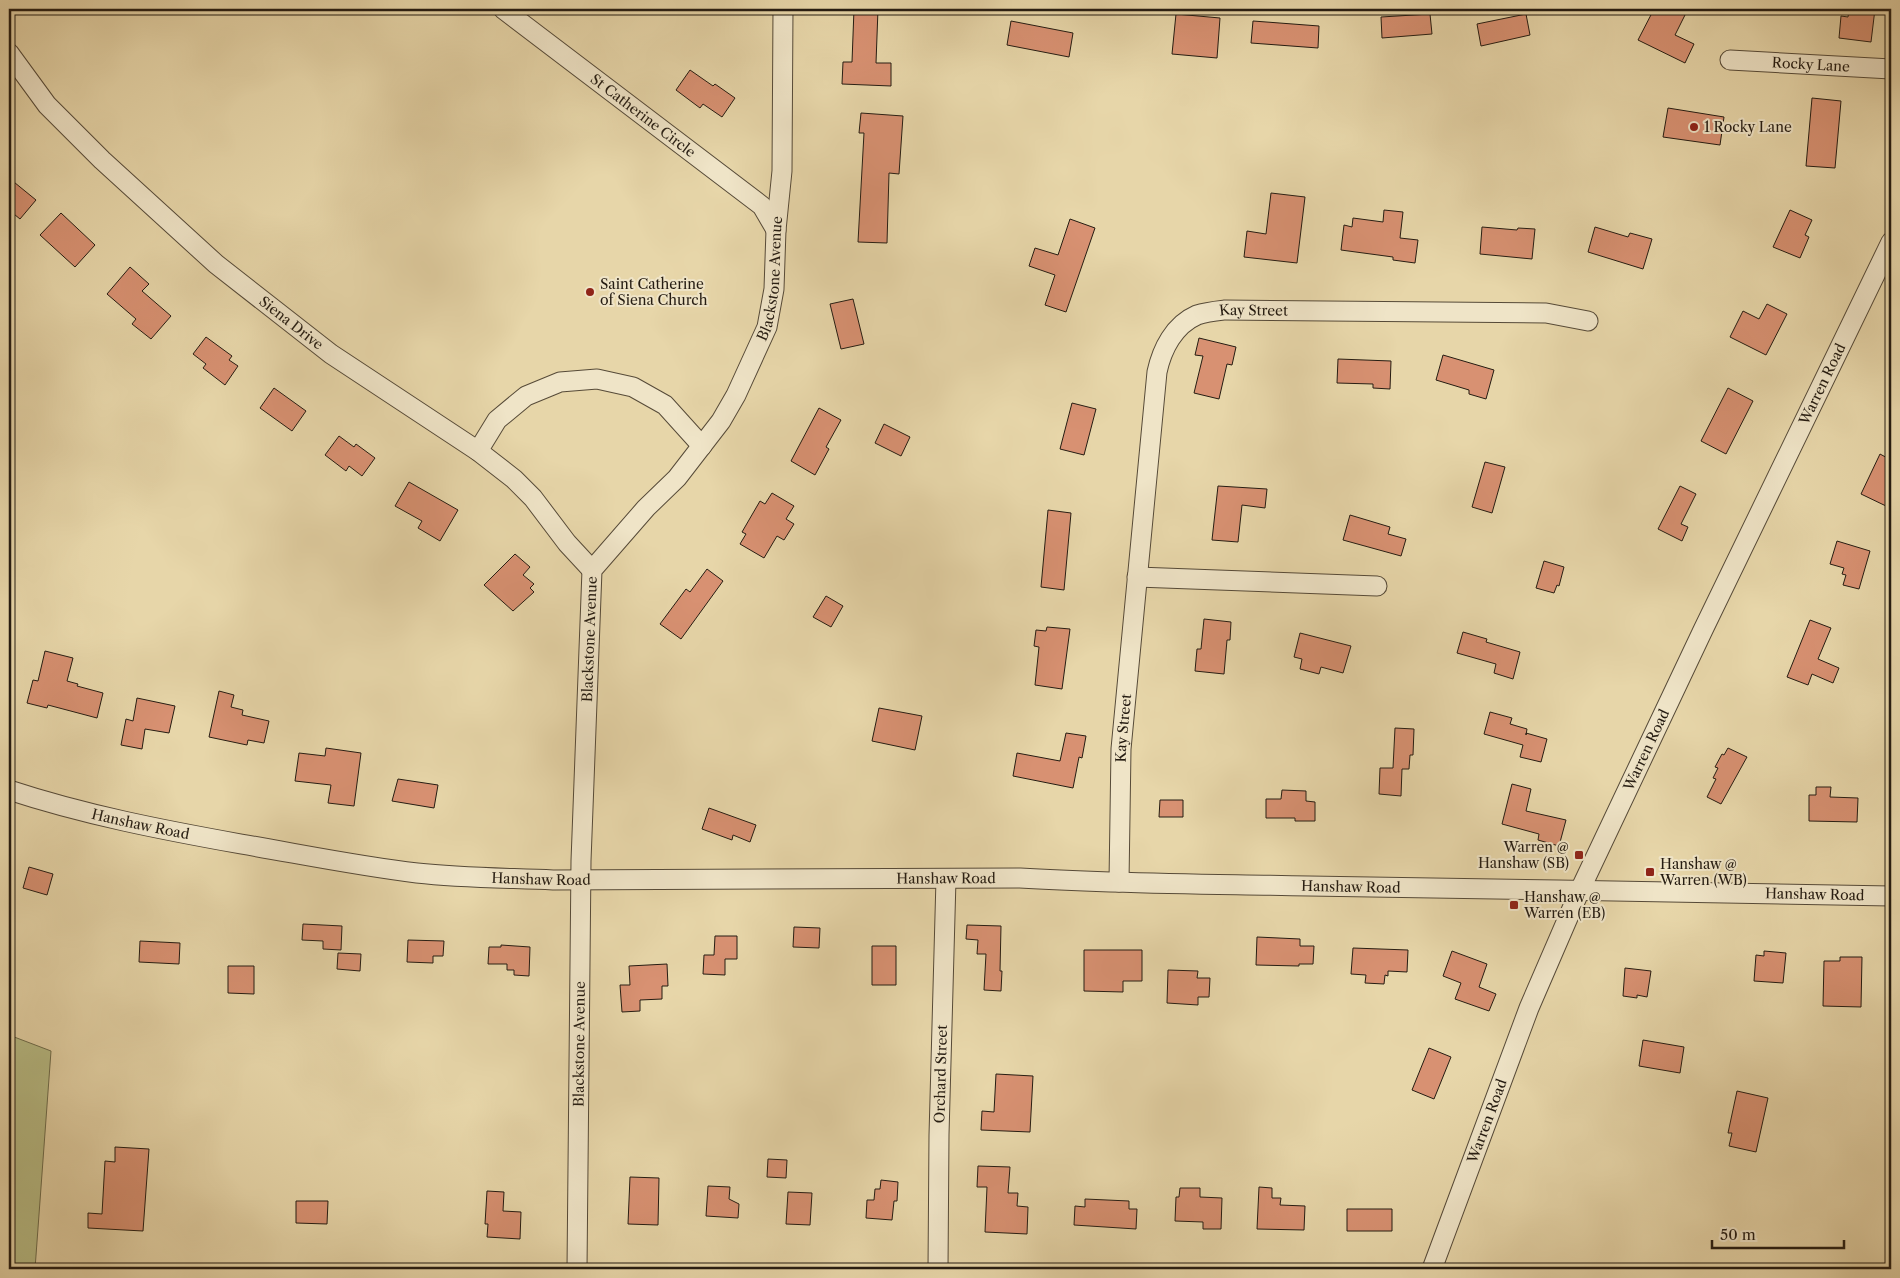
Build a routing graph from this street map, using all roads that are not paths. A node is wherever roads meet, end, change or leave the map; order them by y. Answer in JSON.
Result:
{"nodes":[{"id":1,"x":503,"y":9,"type":"edge"},
{"id":2,"x":783,"y":9,"type":"edge"},
{"id":3,"x":9,"y":53,"type":"edge"},
{"id":4,"x":1730,"y":60,"type":"dead end"},
{"id":5,"x":1891,"y":69,"type":"edge"},
{"id":6,"x":776,"y":230,"type":"junction"},
{"id":7,"x":1891,"y":242,"type":"edge"},
{"id":8,"x":1588,"y":321,"type":"dead end"},
{"id":9,"x":702,"y":446,"type":"junction"},
{"id":10,"x":478,"y":451,"type":"junction"},
{"id":11,"x":592,"y":570,"type":"junction"},
{"id":12,"x":1137,"y":577,"type":"junction"},
{"id":13,"x":1377,"y":586,"type":"dead end"},
{"id":14,"x":9,"y":790,"type":"edge"},
{"id":15,"x":946,"y":878,"type":"junction"},
{"id":16,"x":581,"y":879,"type":"junction"},
{"id":17,"x":1118,"y":882,"type":"junction"},
{"id":18,"x":1580,"y":890,"type":"junction"},
{"id":19,"x":1891,"y":896,"type":"edge"},
{"id":20,"x":577,"y":1269,"type":"edge"},
{"id":21,"x":938,"y":1269,"type":"edge"},
{"id":22,"x":1432,"y":1269,"type":"edge"}],
"edges":[{"from":1,"to":6,"type":"street","name":"St Catherine Circle"},
{"from":2,"to":6,"type":"street","name":"Blackstone Avenue"},
{"from":3,"to":10,"type":"street","name":"Siena Drive"},
{"from":4,"to":5,"type":"street","name":"Rocky Lane"},
{"from":6,"to":9,"type":"street","name":"Blackstone Avenue"},
{"from":7,"to":18,"type":"street","name":"Warren Road"},
{"from":8,"to":12,"type":"street","name":"Kay Street"},
{"from":9,"to":10,"type":"street"},
{"from":9,"to":11,"type":"street","name":"Blackstone Avenue"},
{"from":10,"to":11,"type":"street","name":"Siena Drive"},
{"from":11,"to":16,"type":"street","name":"Blackstone Avenue"},
{"from":12,"to":13,"type":"street"},
{"from":12,"to":17,"type":"street","name":"Kay Street"},
{"from":14,"to":16,"type":"street","name":"Hanshaw Road"},
{"from":15,"to":16,"type":"street","name":"Hanshaw Road"},
{"from":15,"to":17,"type":"street","name":"Hanshaw Road"},
{"from":15,"to":21,"type":"street","name":"Orchard Street"},
{"from":16,"to":20,"type":"street","name":"Blackstone Avenue"},
{"from":17,"to":18,"type":"street","name":"Hanshaw Road"},
{"from":18,"to":19,"type":"street","name":"Hanshaw Road"},
{"from":18,"to":22,"type":"street","name":"Warren Road"}]}
